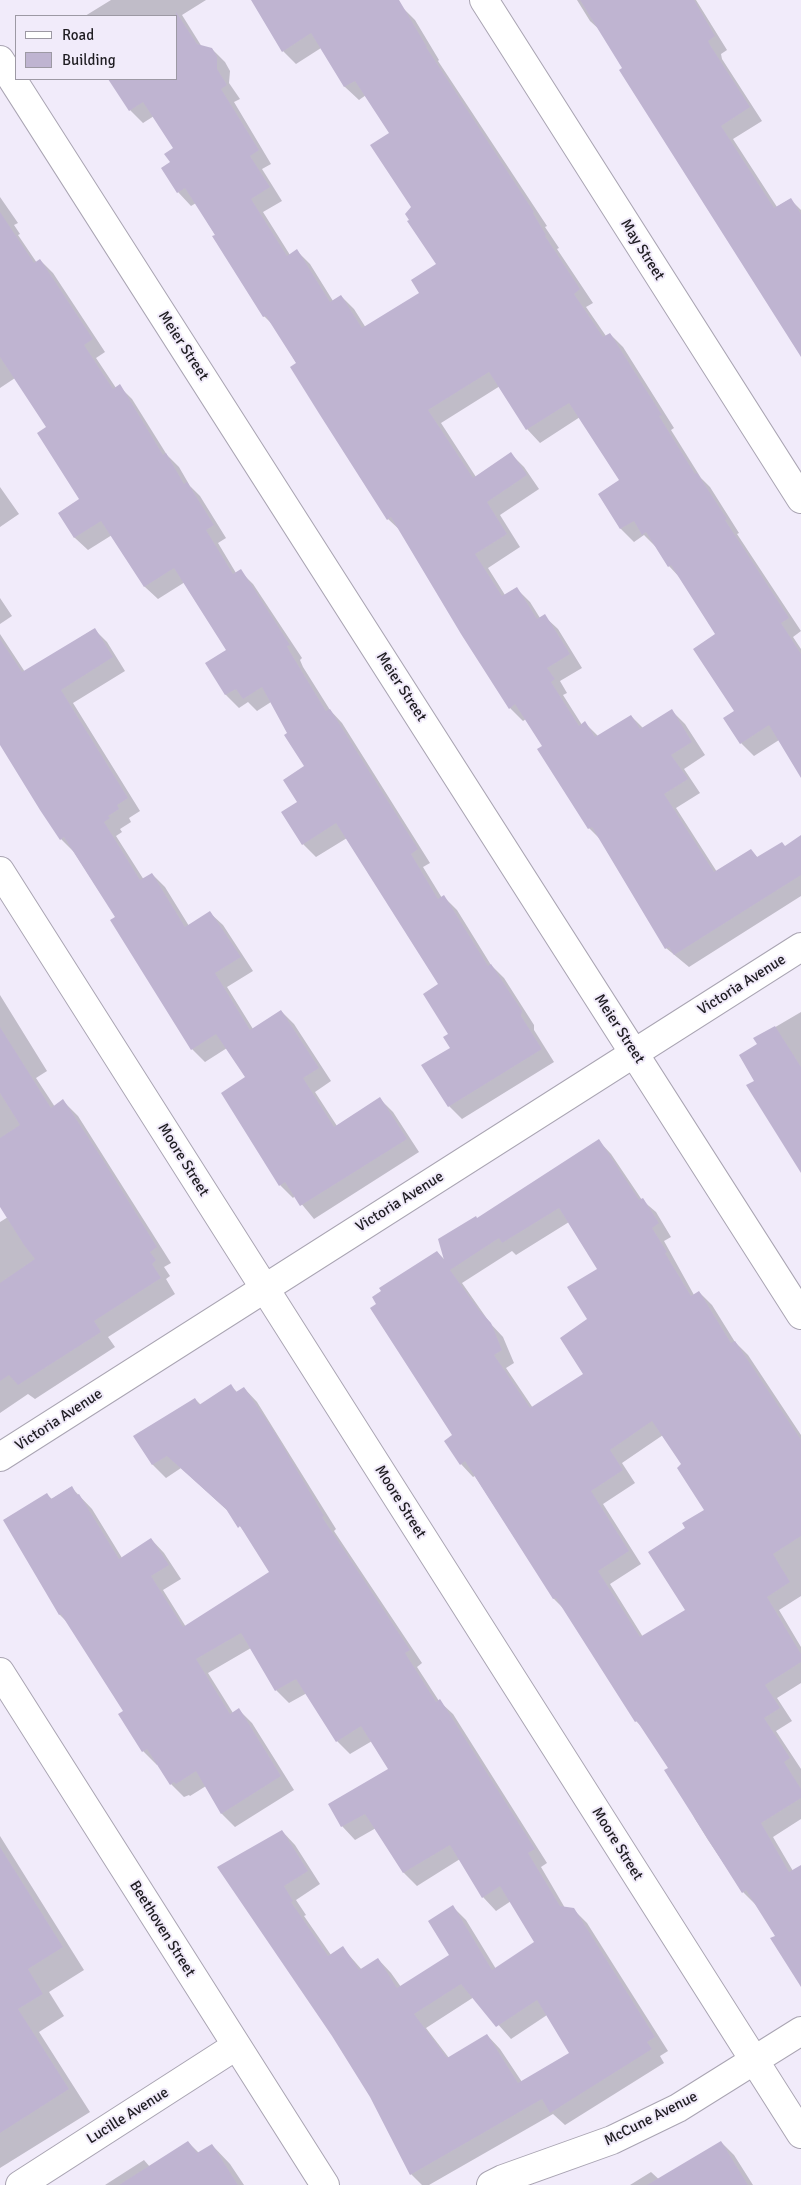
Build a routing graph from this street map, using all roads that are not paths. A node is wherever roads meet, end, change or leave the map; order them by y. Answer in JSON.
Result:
{"nodes":[{"id":1,"x":484,"y":0,"type":"edge"},
{"id":2,"x":0,"y":60,"type":"edge"},
{"id":3,"x":801,"y":499,"type":"edge"},
{"id":4,"x":0,"y":871,"type":"edge"},
{"id":5,"x":801,"y":947,"type":"edge"},
{"id":6,"x":634,"y":1053,"type":"junction"},
{"id":7,"x":264,"y":1288,"type":"junction"},
{"id":8,"x":801,"y":1316,"type":"edge"},
{"id":9,"x":0,"y":1458,"type":"edge"},
{"id":10,"x":0,"y":1672,"type":"edge"},
{"id":11,"x":801,"y":2031,"type":"edge"},
{"id":12,"x":236,"y":2046,"type":"junction"},
{"id":13,"x":754,"y":2061,"type":"junction"},
{"id":14,"x":801,"y":2134,"type":"edge"},
{"id":15,"x":20,"y":2185,"type":"edge"},
{"id":16,"x":325,"y":2185,"type":"edge"},
{"id":17,"x":491,"y":2185,"type":"edge"}],
"edges":[{"from":1,"to":3,"type":"street","name":"May Street"},
{"from":2,"to":6,"type":"street","name":"Meier Street"},
{"from":4,"to":7,"type":"street","name":"Moore Street"},
{"from":5,"to":6,"type":"street","name":"Victoria Avenue"},
{"from":6,"to":7,"type":"street","name":"Victoria Avenue"},
{"from":6,"to":8,"type":"street","name":"Meier Street"},
{"from":7,"to":9,"type":"street","name":"Victoria Avenue"},
{"from":7,"to":13,"type":"street","name":"Moore Street"},
{"from":10,"to":12,"type":"street","name":"Beethoven Street"},
{"from":11,"to":13,"type":"street","name":"McCune Avenue"},
{"from":12,"to":15,"type":"street","name":"Lucille Avenue"},
{"from":12,"to":16,"type":"street","name":"Beethoven Street"},
{"from":13,"to":14,"type":"street","name":"Moore Street"},
{"from":13,"to":17,"type":"street","name":"McCune Avenue"}]}
